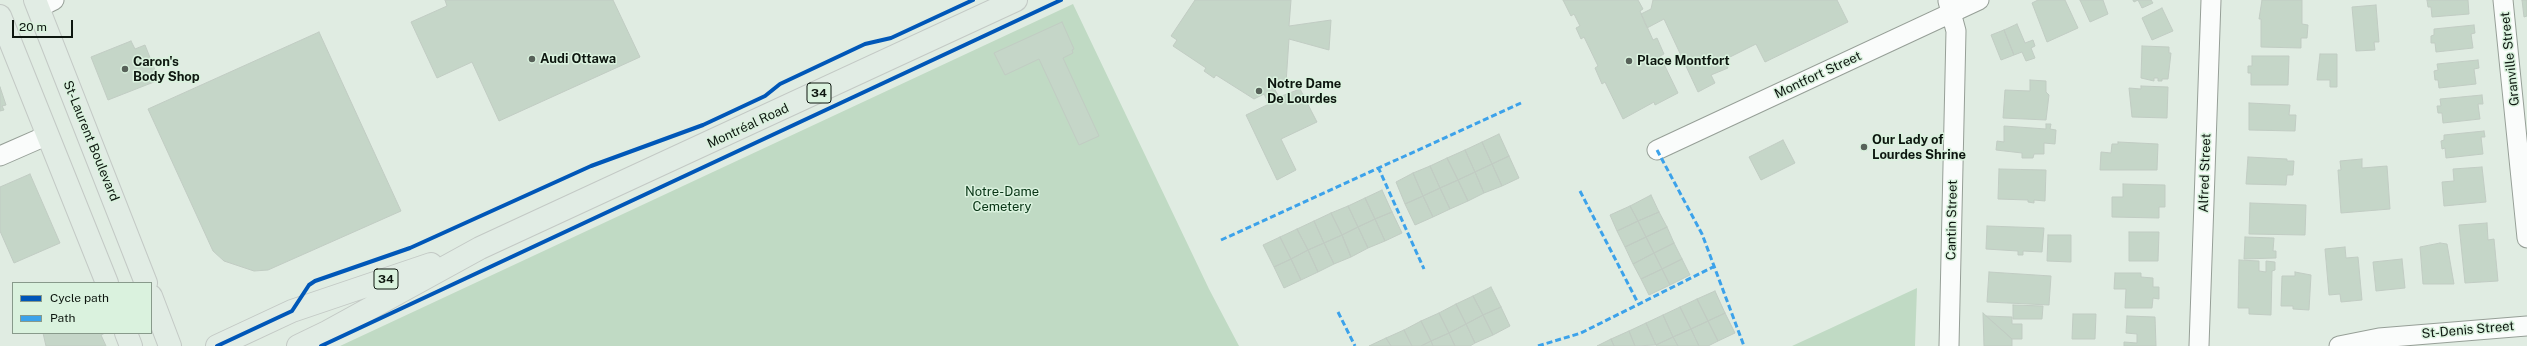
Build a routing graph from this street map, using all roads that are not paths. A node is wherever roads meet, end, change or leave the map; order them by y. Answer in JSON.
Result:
{"nodes":[{"id":1,"x":1016,"y":0,"type":"edge"},
{"id":2,"x":1979,"y":0,"type":"edge"},
{"id":3,"x":2211,"y":0,"type":"edge"},
{"id":4,"x":2503,"y":0,"type":"edge"},
{"id":5,"x":42,"y":3,"type":"edge"},
{"id":6,"x":1950,"y":6,"type":"edge"},
{"id":7,"x":0,"y":16,"type":"edge"},
{"id":8,"x":48,"y":135,"type":"junction"},
{"id":9,"x":1657,"y":150,"type":"dead end"},
{"id":10,"x":0,"y":156,"type":"edge"},
{"id":11,"x":2524,"y":170,"type":"edge"},
{"id":12,"x":2527,"y":238,"type":"edge"},
{"id":13,"x":480,"y":248,"type":"junction"},
{"id":14,"x":106,"y":282,"type":"edge"},
{"id":15,"x":146,"y":282,"type":"edge"},
{"id":16,"x":152,"y":299,"type":"edge"},
{"id":17,"x":2527,"y":326,"type":"edge"},
{"id":18,"x":126,"y":334,"type":"edge"},
{"id":19,"x":131,"y":346,"type":"edge"},
{"id":20,"x":170,"y":346,"type":"edge"},
{"id":21,"x":217,"y":346,"type":"edge"},
{"id":22,"x":298,"y":346,"type":"edge"},
{"id":23,"x":1950,"y":346,"type":"edge"},
{"id":24,"x":2199,"y":346,"type":"edge"},
{"id":25,"x":2339,"y":346,"type":"edge"}],
"edges":[{"from":1,"to":13,"type":"main road","name":"Montréal Road","number":"34"},
{"from":2,"to":6,"type":"street","name":"Montfort Street"},
{"from":3,"to":24,"type":"street","name":"Alfred Street"},
{"from":4,"to":11,"type":"street","name":"Granville Street"},
{"from":5,"to":15,"type":"main road","name":"St-Laurent Boulevard"},
{"from":6,"to":9,"type":"street","name":"Montfort Street"},
{"from":6,"to":23,"type":"street","name":"Cantin Street"},
{"from":7,"to":8,"type":"main road"},
{"from":8,"to":10,"type":"street"},
{"from":8,"to":14,"type":"main road"},
{"from":11,"to":12,"type":"street","name":"Granville Street"},
{"from":13,"to":21,"type":"main road","name":"Montréal Road","number":"34"},
{"from":13,"to":22,"type":"main road","name":"Montréal Road","number":"34"},
{"from":16,"to":20,"type":"main road"},
{"from":17,"to":25,"type":"street","name":"St-Denis Street"},
{"from":18,"to":19,"type":"main road"}]}
